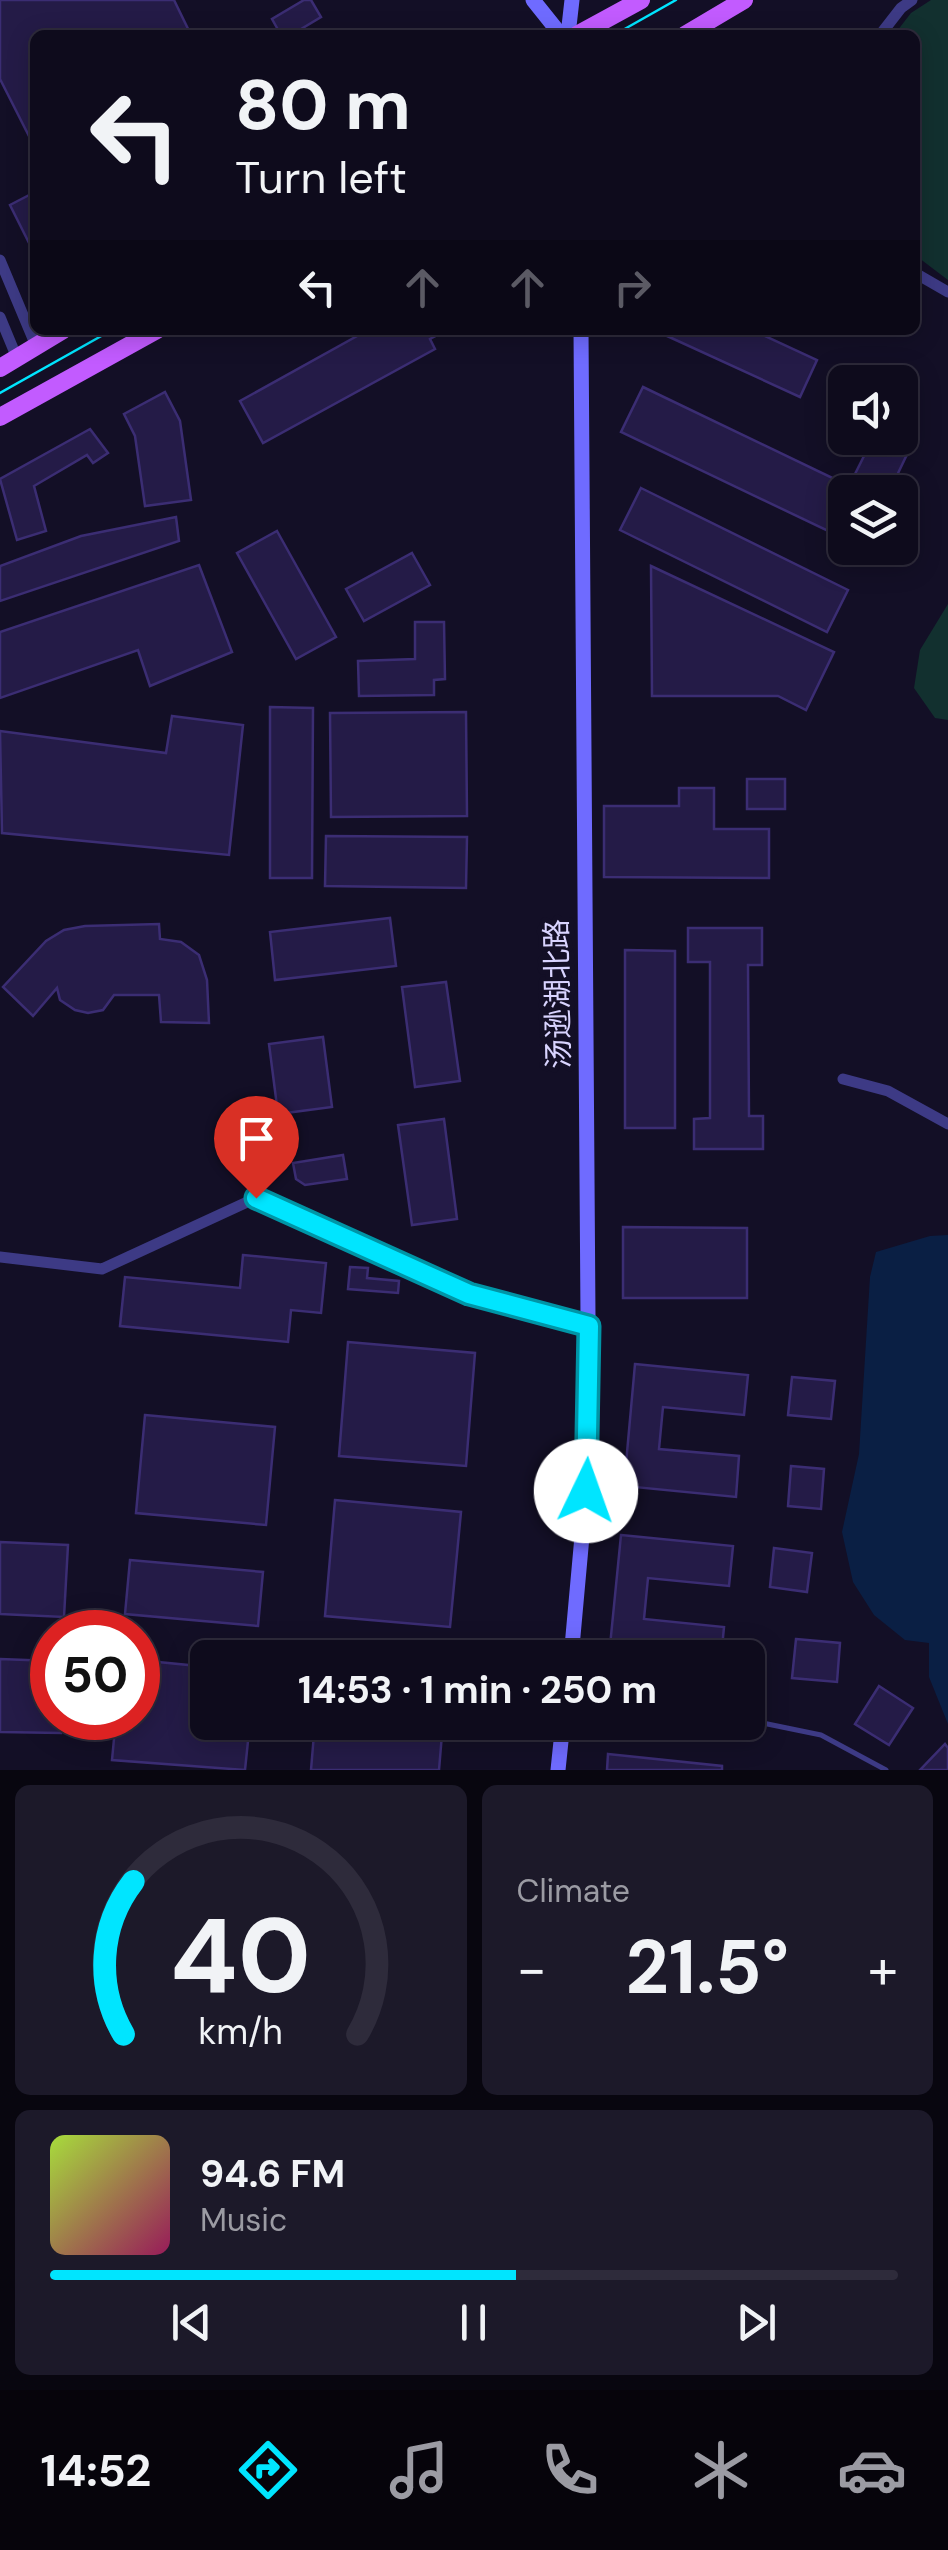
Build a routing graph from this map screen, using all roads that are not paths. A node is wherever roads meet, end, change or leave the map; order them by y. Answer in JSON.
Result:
{"nodes":[{"id":1,"x":533,"y":0,"type":"edge"},
{"id":2,"x":572,"y":0,"type":"edge"},
{"id":3,"x":641,"y":0,"type":"edge"},
{"id":4,"x":744,"y":0,"type":"edge"},
{"id":5,"x":912,"y":0,"type":"edge"},
{"id":6,"x":560,"y":30,"type":"edge"},
{"id":7,"x":565,"y":30,"type":"edge"},
{"id":8,"x":586,"y":30,"type":"edge"},
{"id":9,"x":693,"y":30,"type":"edge"},
{"id":10,"x":884,"y":30,"type":"edge"},
{"id":11,"x":0,"y":260,"type":"edge"},
{"id":12,"x":920,"y":276,"type":"edge"},
{"id":13,"x":948,"y":292,"type":"edge"},
{"id":14,"x":0,"y":317,"type":"edge"},
{"id":15,"x":30,"y":332,"type":"edge"},
{"id":16,"x":31,"y":335,"type":"edge"},
{"id":17,"x":55,"y":335,"type":"edge"},
{"id":18,"x":148,"y":335,"type":"edge"},
{"id":19,"x":581,"y":335,"type":"edge"},
{"id":20,"x":36,"y":346,"type":"junction"},
{"id":21,"x":17,"y":358,"type":"junction"},
{"id":22,"x":0,"y":368,"type":"edge"},
{"id":23,"x":0,"y":417,"type":"edge"},
{"id":24,"x":844,"y":1079,"type":"dead end"},
{"id":25,"x":948,"y":1124,"type":"edge"},
{"id":26,"x":0,"y":1257,"type":"edge"},
{"id":27,"x":589,"y":1326,"type":"junction"},
{"id":28,"x":573,"y":1640,"type":"edge"},
{"id":29,"x":765,"y":1723,"type":"edge"},
{"id":30,"x":562,"y":1740,"type":"edge"},
{"id":31,"x":558,"y":1770,"type":"edge"},
{"id":32,"x":886,"y":1770,"type":"edge"}],
"edges":[{"from":1,"to":6,"type":"main road"},
{"from":2,"to":7,"type":"main road"},
{"from":3,"to":8,"type":"main road"},
{"from":4,"to":9,"type":"main road"},
{"from":5,"to":10,"type":"street"},
{"from":11,"to":15,"type":"street"},
{"from":12,"to":13,"type":"street"},
{"from":14,"to":21,"type":"street"},
{"from":16,"to":20,"type":"street"},
{"from":17,"to":20,"type":"main road"},
{"from":18,"to":23,"type":"main road"},
{"from":19,"to":27,"type":"main road","name":"汤逊湖北路"},
{"from":20,"to":21,"type":"main road"},
{"from":21,"to":22,"type":"main road"},
{"from":24,"to":25,"type":"street"},
{"from":26,"to":27,"type":"street"},
{"from":27,"to":28,"type":"main road","name":"汤逊湖北路"},
{"from":29,"to":32,"type":"lane"},
{"from":30,"to":31,"type":"main road"}]}
